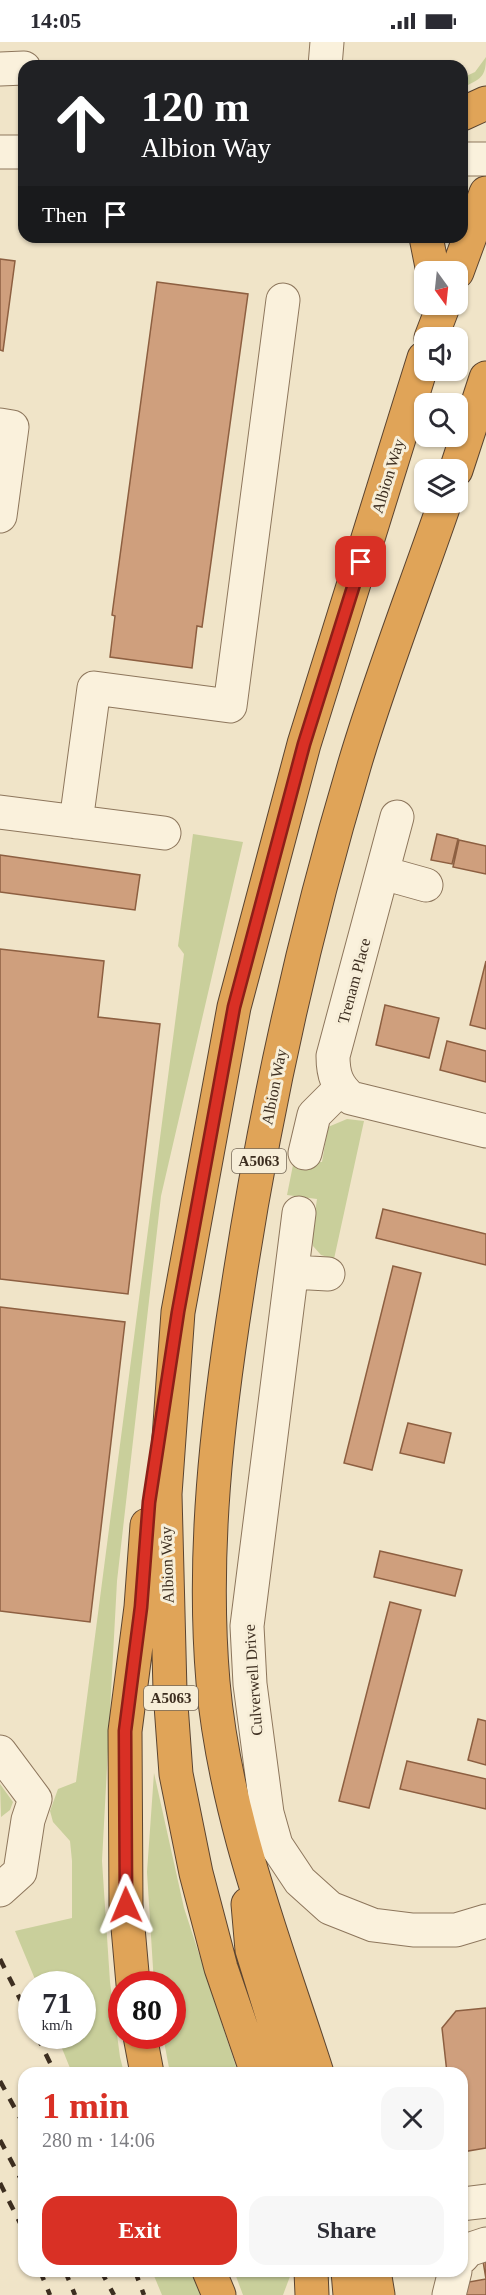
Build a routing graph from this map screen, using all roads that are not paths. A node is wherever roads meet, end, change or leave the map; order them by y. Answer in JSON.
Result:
{"nodes":[{"id":1,"x":327,"y":42,"type":"edge"},
{"id":2,"x":326,"y":60,"type":"edge"},
{"id":3,"x":18,"y":68,"type":"edge"},
{"id":4,"x":0,"y":69,"type":"edge"},
{"id":5,"x":486,"y":103,"type":"edge"},
{"id":6,"x":468,"y":111,"type":"edge"},
{"id":7,"x":0,"y":152,"type":"edge"},
{"id":8,"x":18,"y":152,"type":"edge"},
{"id":9,"x":468,"y":159,"type":"edge"},
{"id":10,"x":486,"y":159,"type":"edge"},
{"id":11,"x":486,"y":193,"type":"edge"},
{"id":12,"x":468,"y":242,"type":"edge"},
{"id":13,"x":427,"y":243,"type":"edge"},
{"id":14,"x":468,"y":243,"type":"edge"},
{"id":15,"x":431,"y":261,"type":"edge"},
{"id":16,"x":461,"y":261,"type":"edge"},
{"id":17,"x":283,"y":300,"type":"dead end"},
{"id":18,"x":486,"y":378,"type":"edge"},
{"id":19,"x":417,"y":381,"type":"edge"},
{"id":20,"x":0,"y":425,"type":"edge"},
{"id":21,"x":460,"y":459,"type":"edge"},
{"id":22,"x":441,"y":513,"type":"edge"},
{"id":23,"x":0,"y":516,"type":"edge"},
{"id":24,"x":0,"y":812,"type":"edge"},
{"id":25,"x":397,"y":817,"type":"dead end"},
{"id":26,"x":76,"y":822,"type":"junction"},
{"id":27,"x":164,"y":833,"type":"dead end"},
{"id":28,"x":383,"y":873,"type":"junction"},
{"id":29,"x":426,"y":885,"type":"dead end"},
{"id":30,"x":340,"y":1089,"type":"junction"},
{"id":31,"x":486,"y":1131,"type":"edge"},
{"id":32,"x":305,"y":1153,"type":"dead end"},
{"id":33,"x":299,"y":1213,"type":"dead end"},
{"id":34,"x":292,"y":1272,"type":"junction"},
{"id":35,"x":328,"y":1274,"type":"dead end"},
{"id":36,"x":178,"y":1312,"type":"junction"},
{"id":37,"x":0,"y":1752,"type":"edge"},
{"id":38,"x":241,"y":1839,"type":"junction"},
{"id":39,"x":11,"y":1842,"type":"edge"},
{"id":40,"x":0,"y":1890,"type":"edge"},
{"id":41,"x":486,"y":1922,"type":"edge"},
{"id":42,"x":133,"y":1971,"type":"edge"},
{"id":43,"x":142,"y":2049,"type":"edge"},
{"id":44,"x":146,"y":2067,"type":"edge"},
{"id":45,"x":255,"y":2067,"type":"edge"},
{"id":46,"x":289,"y":2067,"type":"edge"},
{"id":47,"x":315,"y":2067,"type":"edge"},
{"id":48,"x":486,"y":2201,"type":"edge"},
{"id":49,"x":468,"y":2203,"type":"edge"},
{"id":50,"x":486,"y":2244,"type":"edge"},
{"id":51,"x":468,"y":2250,"type":"edge"},
{"id":52,"x":212,"y":2277,"type":"edge"},
{"id":53,"x":311,"y":2277,"type":"edge"},
{"id":54,"x":348,"y":2277,"type":"edge"},
{"id":55,"x":375,"y":2277,"type":"edge"},
{"id":56,"x":436,"y":2277,"type":"edge"},
{"id":57,"x":454,"y":2277,"type":"edge"},
{"id":58,"x":219,"y":2295,"type":"edge"},
{"id":59,"x":312,"y":2295,"type":"edge"},
{"id":60,"x":350,"y":2295,"type":"edge"},
{"id":61,"x":378,"y":2295,"type":"edge"},
{"id":62,"x":437,"y":2295,"type":"edge"},
{"id":63,"x":449,"y":2295,"type":"edge"}],
"edges":[{"from":1,"to":2,"type":"street"},
{"from":3,"to":4,"type":"street"},
{"from":5,"to":6,"type":"highway"},
{"from":7,"to":8,"type":"street"},
{"from":9,"to":10,"type":"street"},
{"from":11,"to":12,"type":"highway"},
{"from":13,"to":15,"type":"highway"},
{"from":14,"to":16,"type":"highway"},
{"from":17,"to":26,"type":"street"},
{"from":18,"to":21,"type":"highway"},
{"from":19,"to":36,"type":"highway","name":"Albion Way","number":"A5063"},
{"from":20,"to":23,"type":"street"},
{"from":22,"to":38,"type":"highway","name":"Albion Way","number":"A5063"},
{"from":24,"to":26,"type":"street"},
{"from":25,"to":28,"type":"street","name":"Trenam Place"},
{"from":26,"to":27,"type":"street"},
{"from":28,"to":29,"type":"street"},
{"from":28,"to":30,"type":"street","name":"Trenam Place"},
{"from":30,"to":31,"type":"street"},
{"from":30,"to":32,"type":"street"},
{"from":33,"to":34,"type":"street","name":"Culverwell Drive"},
{"from":34,"to":35,"type":"street"},
{"from":34,"to":41,"type":"street","name":"Culverwell Drive"},
{"from":36,"to":42,"type":"highway","number":"A5063"},
{"from":36,"to":45,"type":"highway","name":"Albion Way","number":"A5063"},
{"from":37,"to":39,"type":"street"},
{"from":38,"to":46,"type":"highway","number":"A5063"},
{"from":38,"to":47,"type":"highway","name":"Albion Way","number":"A5063"},
{"from":39,"to":40,"type":"street"},
{"from":43,"to":44,"type":"highway"},
{"from":48,"to":49,"type":"street"},
{"from":50,"to":51,"type":"street"},
{"from":52,"to":58,"type":"highway"},
{"from":53,"to":59,"type":"highway"},
{"from":54,"to":60,"type":"highway"},
{"from":55,"to":61,"type":"highway"},
{"from":56,"to":62,"type":"street"},
{"from":57,"to":63,"type":"street"}]}
